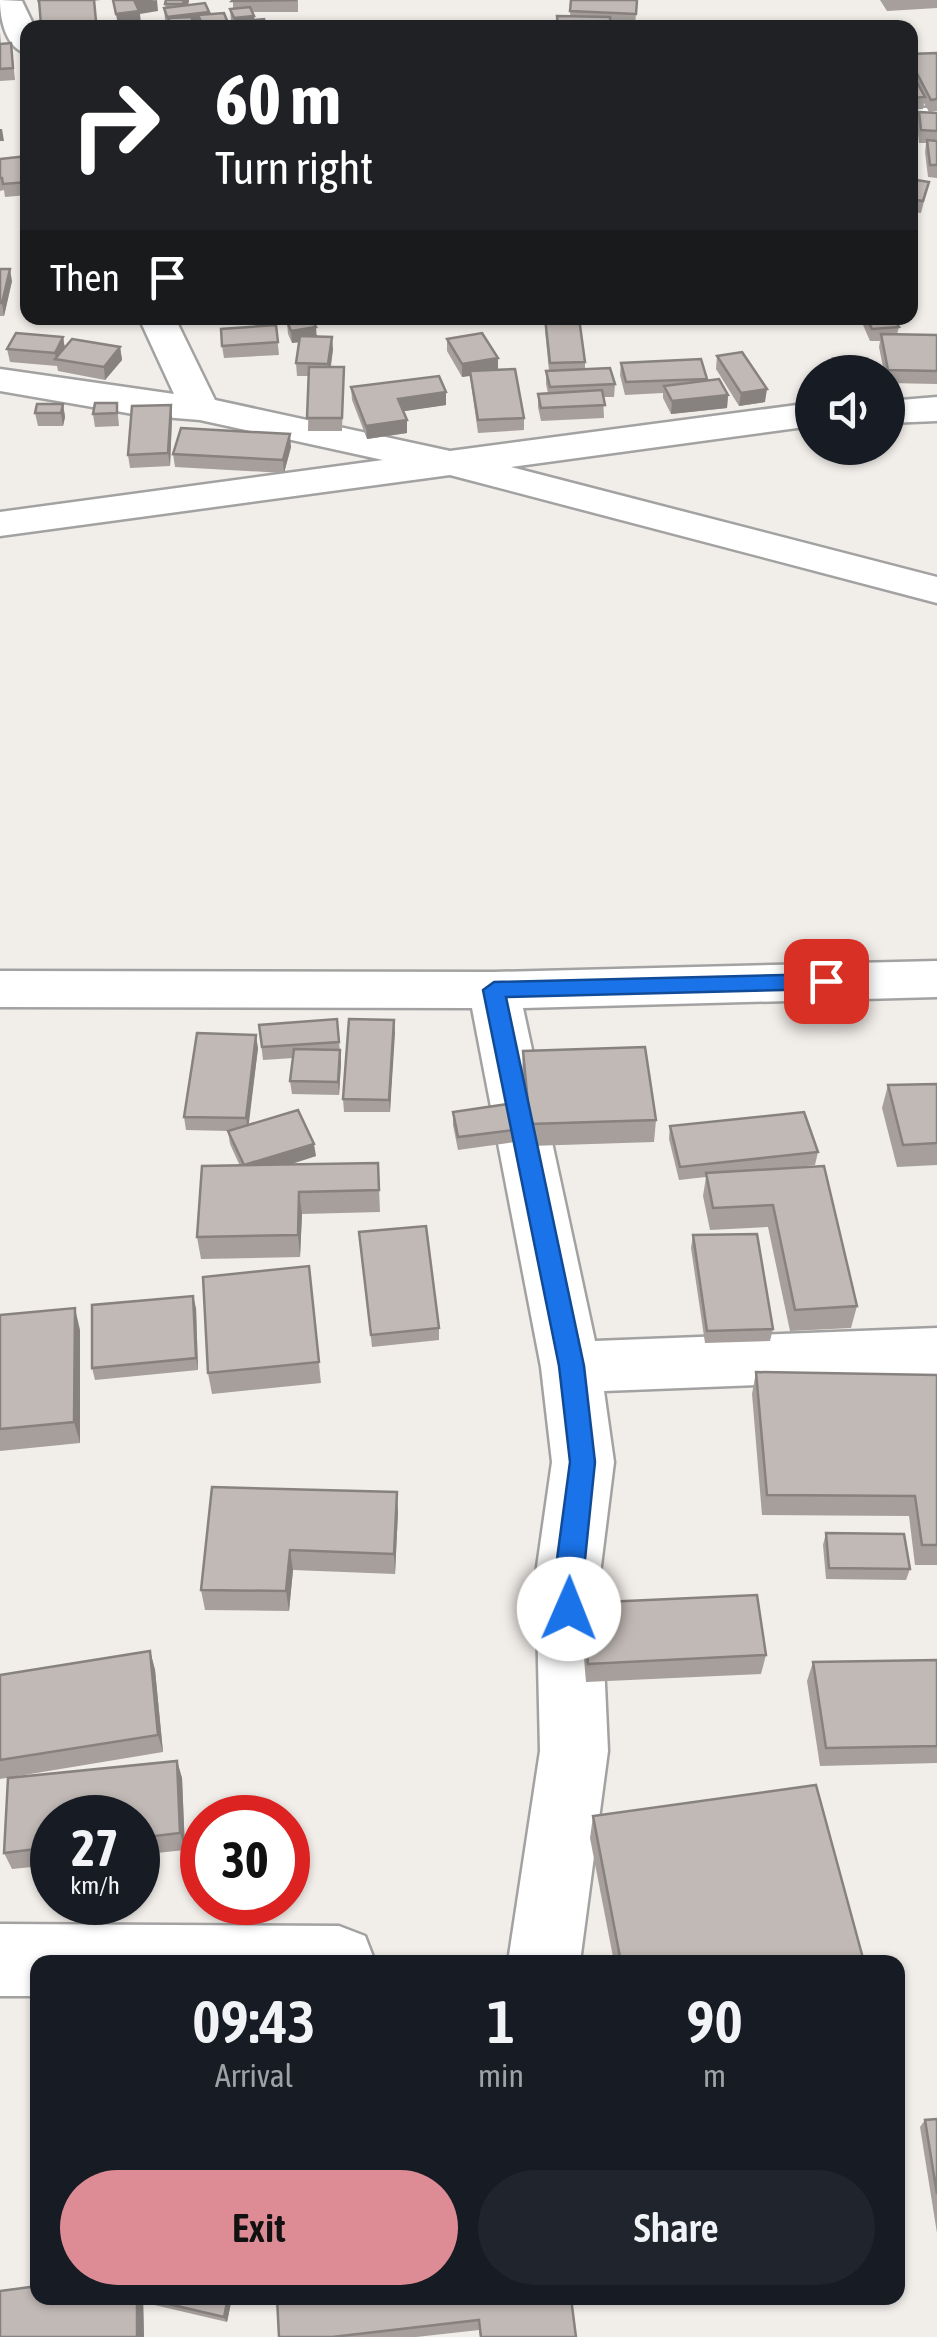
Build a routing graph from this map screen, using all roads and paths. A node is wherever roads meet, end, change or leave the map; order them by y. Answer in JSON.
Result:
{"nodes":[{"id":1,"x":6,"y":0,"type":"edge"},
{"id":2,"x":20,"y":29,"type":"edge"},
{"id":3,"x":160,"y":325,"type":"edge"},
{"id":4,"x":0,"y":380,"type":"edge"},
{"id":5,"x":200,"y":408,"type":"junction"},
{"id":6,"x":937,"y":409,"type":"edge"},
{"id":7,"x":905,"y":411,"type":"edge"},
{"id":8,"x":795,"y":416,"type":"edge"},
{"id":9,"x":450,"y":464,"type":"junction"},
{"id":10,"x":0,"y":524,"type":"edge"},
{"id":11,"x":937,"y":590,"type":"edge"},
{"id":12,"x":937,"y":978,"type":"edge"},
{"id":13,"x":0,"y":989,"type":"edge"},
{"id":14,"x":494,"y":990,"type":"junction"},
{"id":15,"x":937,"y":1353,"type":"edge"},
{"id":16,"x":572,"y":1366,"type":"junction"},
{"id":17,"x":545,"y":1955,"type":"edge"},
{"id":18,"x":0,"y":1960,"type":"edge"},
{"id":19,"x":30,"y":1960,"type":"edge"}],
"edges":[{"from":1,"to":2,"type":"street"},
{"from":3,"to":5,"type":"street"},
{"from":4,"to":5,"type":"street"},
{"from":5,"to":9,"type":"street"},
{"from":6,"to":7,"type":"street"},
{"from":8,"to":9,"type":"street"},
{"from":9,"to":10,"type":"street"},
{"from":9,"to":11,"type":"street"},
{"from":12,"to":14,"type":"street"},
{"from":13,"to":14,"type":"street"},
{"from":14,"to":16,"type":"street"},
{"from":15,"to":16,"type":"street"},
{"from":16,"to":17,"type":"street"},
{"from":18,"to":19,"type":"street"}]}
